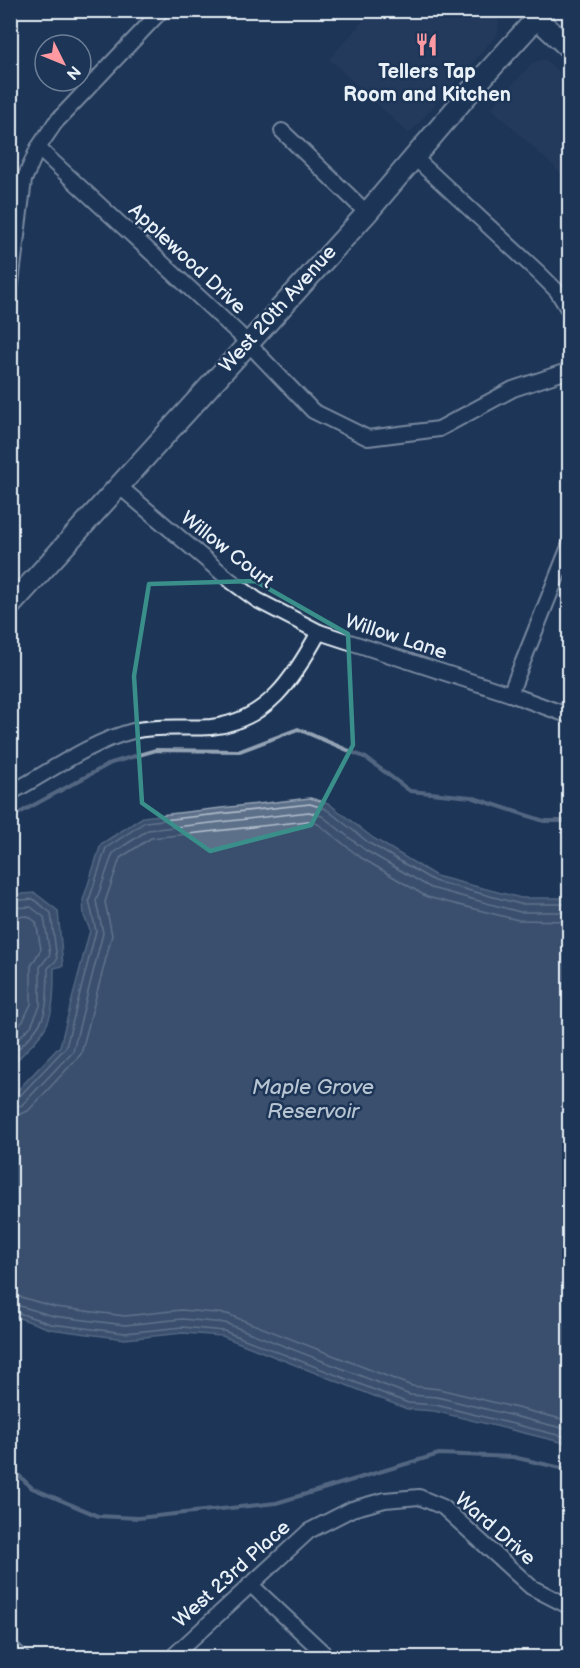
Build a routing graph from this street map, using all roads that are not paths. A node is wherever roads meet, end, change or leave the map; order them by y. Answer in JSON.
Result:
{"nodes":[{"id":1,"x":162,"y":10,"type":"edge"},
{"id":2,"x":536,"y":13,"type":"edge"},
{"id":3,"x":570,"y":49,"type":"edge"},
{"id":4,"x":282,"y":131,"type":"dead end"},
{"id":5,"x":38,"y":148,"type":"junction"},
{"id":6,"x":415,"y":158,"type":"junction"},
{"id":7,"x":367,"y":213,"type":"junction"},
{"id":8,"x":14,"y":220,"type":"edge"},
{"id":9,"x":10,"y":291,"type":"edge"},
{"id":10,"x":570,"y":312,"type":"edge"},
{"id":11,"x":246,"y":344,"type":"junction"},
{"id":12,"x":570,"y":370,"type":"edge"},
{"id":13,"x":120,"y":487,"type":"junction"},
{"id":14,"x":570,"y":544,"type":"edge"},
{"id":15,"x":10,"y":606,"type":"edge"},
{"id":16,"x":319,"y":632,"type":"junction"},
{"id":17,"x":510,"y":694,"type":"junction"},
{"id":18,"x":570,"y":716,"type":"edge"},
{"id":19,"x":10,"y":793,"type":"edge"},
{"id":20,"x":322,"y":1522,"type":"joint"},
{"id":21,"x":250,"y":1584,"type":"junction"},
{"id":22,"x":570,"y":1607,"type":"edge"},
{"id":23,"x":10,"y":1647,"type":"edge"},
{"id":24,"x":22,"y":1658,"type":"edge"},
{"id":25,"x":171,"y":1658,"type":"edge"},
{"id":26,"x":329,"y":1658,"type":"edge"}],
"edges":[{"from":1,"to":5,"type":"street"},
{"from":2,"to":3,"type":"street"},
{"from":2,"to":6,"type":"street","name":"West 20th Avenue"},
{"from":4,"to":7,"type":"street"},
{"from":5,"to":8,"type":"street"},
{"from":5,"to":11,"type":"street","name":"Applewood Drive"},
{"from":6,"to":7,"type":"street","name":"West 20th Avenue"},
{"from":6,"to":10,"type":"street"},
{"from":7,"to":11,"type":"street","name":"West 20th Avenue"},
{"from":8,"to":9,"type":"street"},
{"from":11,"to":12,"type":"street","name":"Applewood Drive"},
{"from":11,"to":13,"type":"street","name":"West 20th Avenue"},
{"from":13,"to":15,"type":"street","name":"West 20th Avenue"},
{"from":13,"to":16,"type":"street","name":"Willow Court"},
{"from":14,"to":17,"type":"street"},
{"from":16,"to":17,"type":"street","name":"Willow Lane"},
{"from":16,"to":19,"type":"street","name":"Willow Lane"},
{"from":17,"to":18,"type":"street","name":"Willow Lane"},
{"from":20,"to":21,"type":"street","name":"West 23rd Place"},
{"from":20,"to":22,"type":"street","name":"Ward Drive"},
{"from":21,"to":25,"type":"street","name":"West 23rd Place"},
{"from":21,"to":26,"type":"street"},
{"from":23,"to":24,"type":"street"}]}
